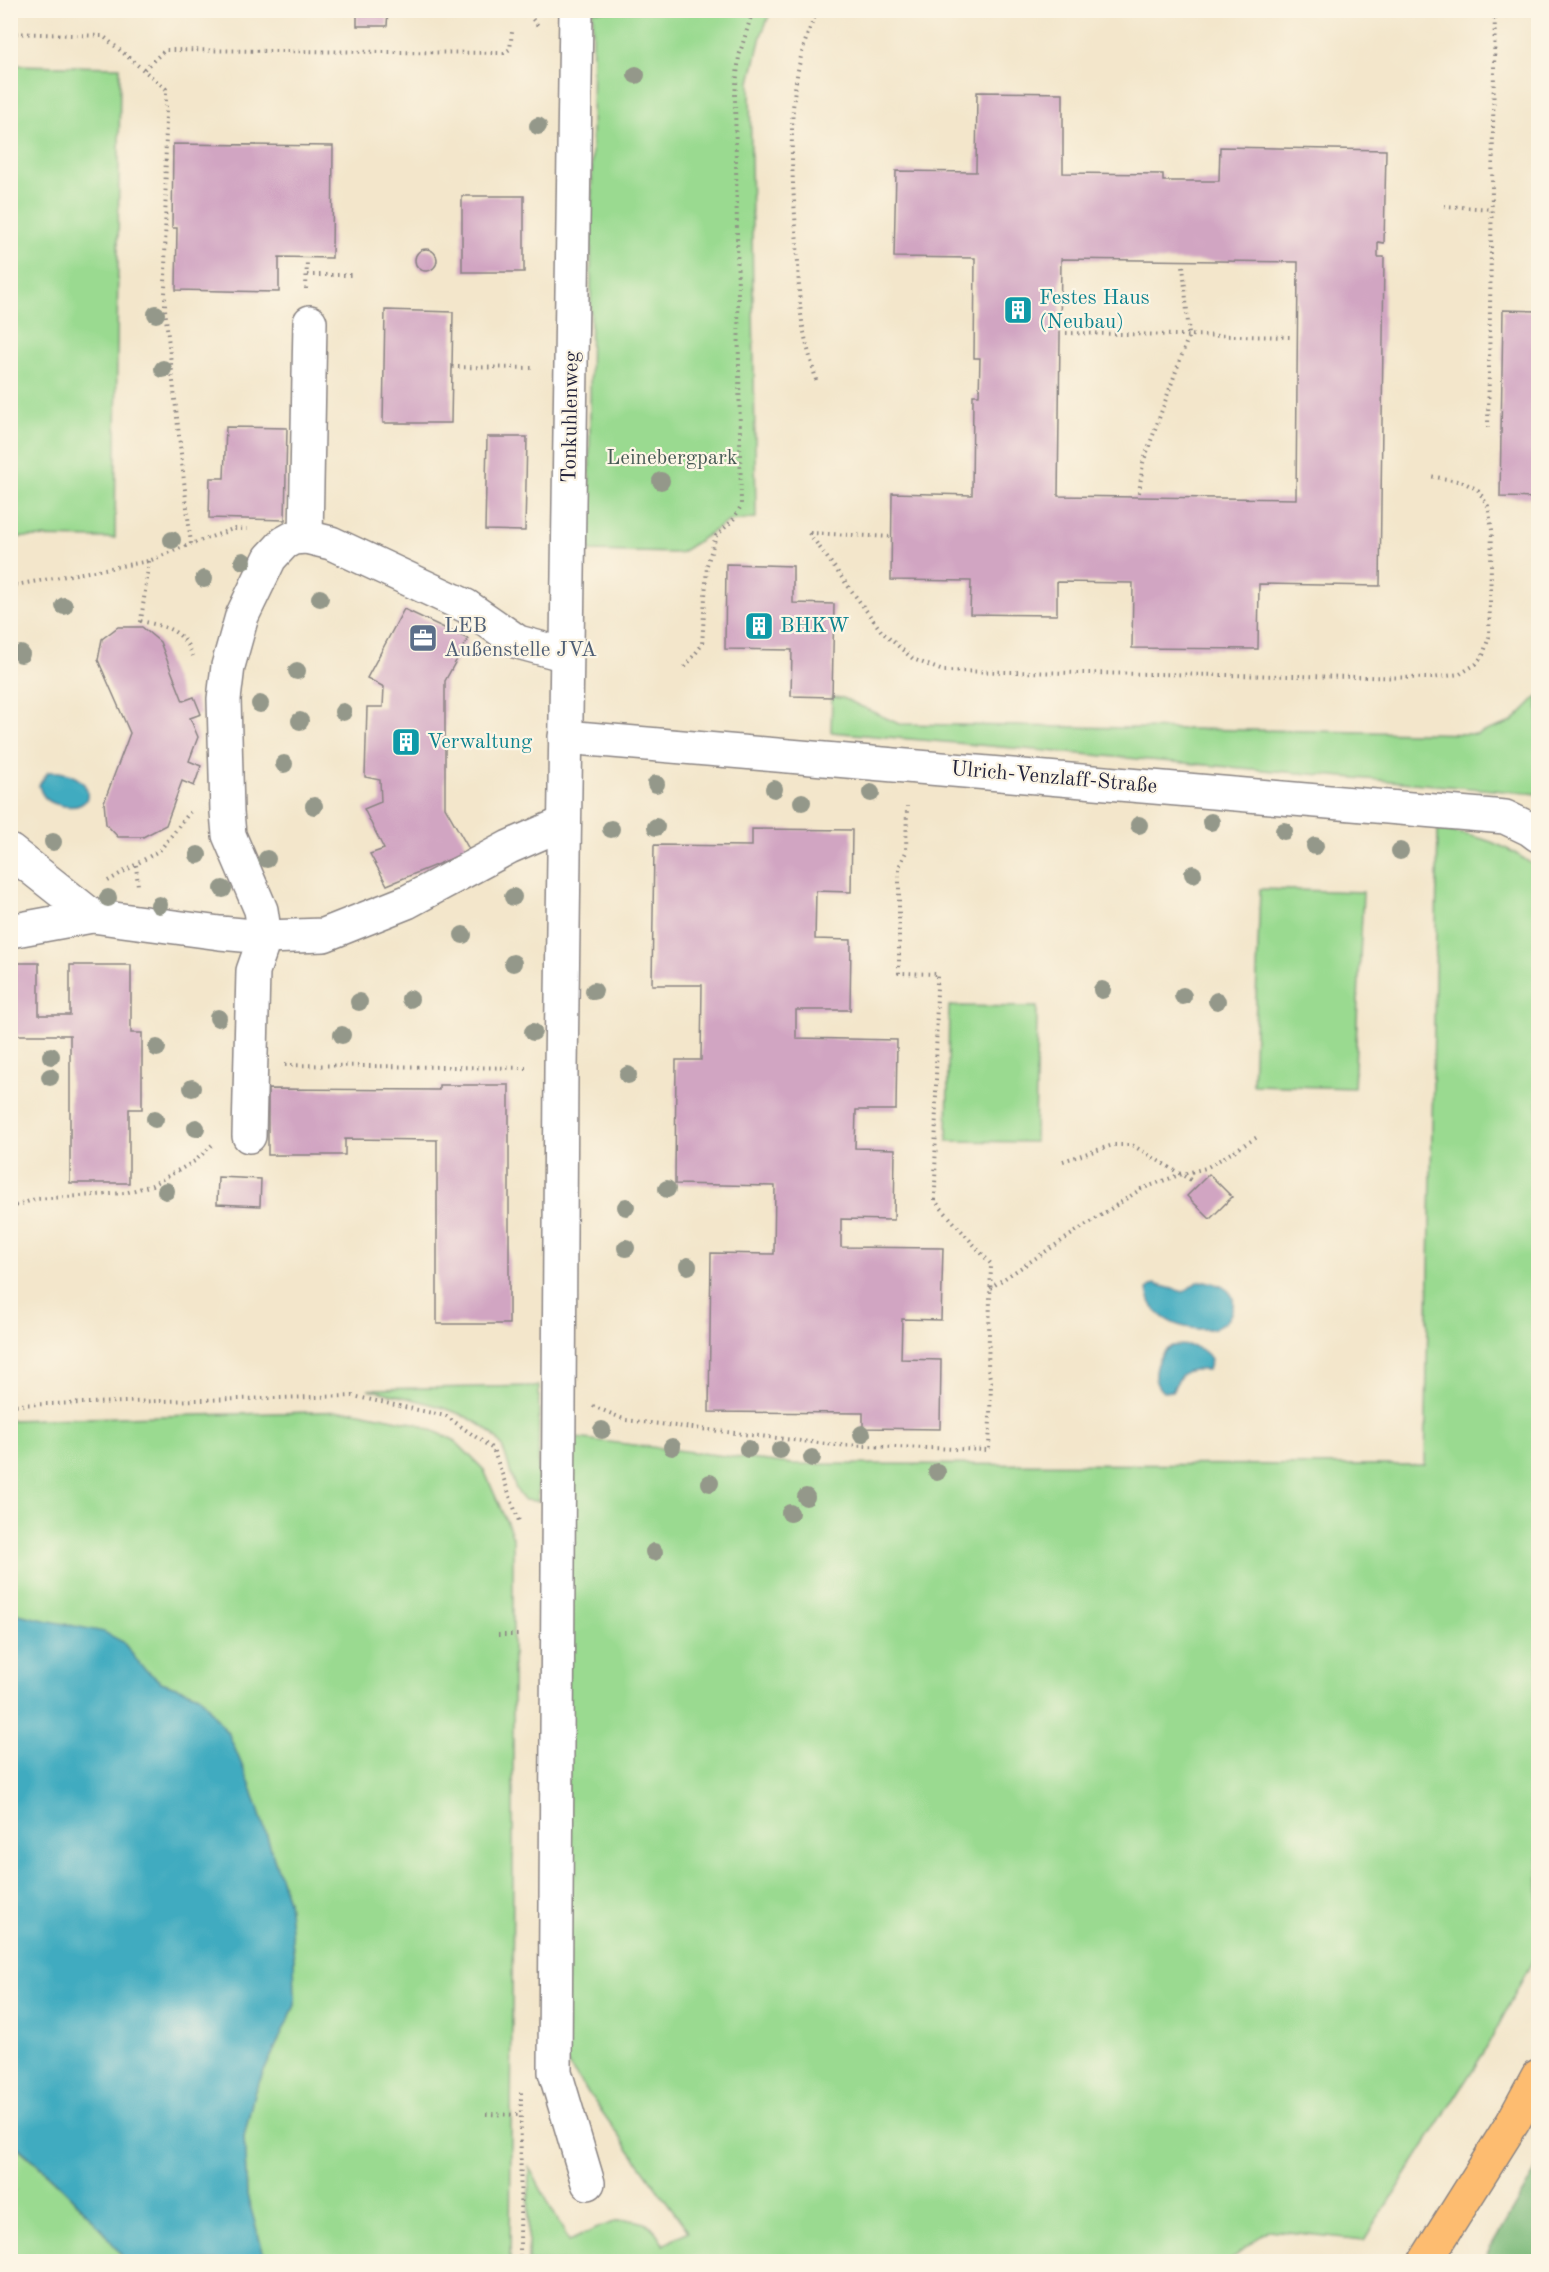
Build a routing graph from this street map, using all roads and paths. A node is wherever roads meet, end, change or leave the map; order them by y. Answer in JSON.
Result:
{"nodes":[{"id":1,"x":525,"y":10,"type":"edge"},
{"id":2,"x":576,"y":10,"type":"edge"},
{"id":3,"x":753,"y":10,"type":"edge"},
{"id":4,"x":818,"y":10,"type":"edge"},
{"id":5,"x":1496,"y":10,"type":"edge"},
{"id":6,"x":512,"y":32,"type":"dead end"},
{"id":7,"x":10,"y":33,"type":"edge"},
{"id":8,"x":543,"y":33,"type":"dead end"},
{"id":9,"x":144,"y":69,"type":"junction"},
{"id":10,"x":1444,"y":206,"type":"dead end"},
{"id":11,"x":1492,"y":209,"type":"junction"},
{"id":12,"x":1183,"y":266,"type":"dead end"},
{"id":13,"x":307,"y":275,"type":"dead end"},
{"id":14,"x":353,"y":275,"type":"dead end"},
{"id":15,"x":310,"y":322,"type":"dead end"},
{"id":16,"x":1066,"y":333,"type":"dead end"},
{"id":17,"x":1189,"y":335,"type":"junction"},
{"id":18,"x":1293,"y":337,"type":"dead end"},
{"id":19,"x":452,"y":367,"type":"dead end"},
{"id":20,"x":572,"y":368,"type":"junction"},
{"id":21,"x":816,"y":380,"type":"dead end"},
{"id":22,"x":1488,"y":428,"type":"dead end"},
{"id":23,"x":1430,"y":476,"type":"dead end"},
{"id":24,"x":1139,"y":493,"type":"dead end"},
{"id":25,"x":892,"y":537,"type":"dead end"},
{"id":26,"x":295,"y":540,"type":"junction"},
{"id":27,"x":191,"y":544,"type":"junction"},
{"id":28,"x":149,"y":561,"type":"junction"},
{"id":29,"x":10,"y":586,"type":"edge"},
{"id":30,"x":566,"y":655,"type":"junction"},
{"id":31,"x":196,"y":663,"type":"dead end"},
{"id":32,"x":685,"y":667,"type":"dead end"},
{"id":33,"x":565,"y":737,"type":"junction"},
{"id":34,"x":226,"y":780,"type":"junction"},
{"id":35,"x":907,"y":806,"type":"dead end"},
{"id":36,"x":564,"y":823,"type":"junction"},
{"id":37,"x":1539,"y":835,"type":"edge"},
{"id":38,"x":10,"y":851,"type":"edge"},
{"id":39,"x":83,"y":908,"type":"junction"},
{"id":40,"x":10,"y":931,"type":"edge"},
{"id":41,"x":265,"y":937,"type":"junction"},
{"id":42,"x":251,"y":1065,"type":"junction"},
{"id":43,"x":561,"y":1069,"type":"junction"},
{"id":44,"x":249,"y":1136,"type":"joint"},
{"id":45,"x":1259,"y":1136,"type":"dead end"},
{"id":46,"x":1063,"y":1161,"type":"dead end"},
{"id":47,"x":1179,"y":1174,"type":"junction"},
{"id":48,"x":1194,"y":1182,"type":"dead end"},
{"id":49,"x":10,"y":1208,"type":"edge"},
{"id":50,"x":990,"y":1288,"type":"junction"},
{"id":51,"x":560,"y":1391,"type":"junction"},
{"id":52,"x":10,"y":1406,"type":"edge"},
{"id":53,"x":524,"y":1535,"type":"dead end"},
{"id":54,"x":498,"y":1635,"type":"dead end"},
{"id":55,"x":525,"y":1635,"type":"dead end"},
{"id":56,"x":1539,"y":2076,"type":"edge"},
{"id":57,"x":521,"y":2081,"type":"dead end"},
{"id":58,"x":486,"y":2114,"type":"dead end"},
{"id":59,"x":521,"y":2115,"type":"junction"},
{"id":60,"x":588,"y":2183,"type":"dead end"},
{"id":61,"x":520,"y":2262,"type":"edge"},
{"id":62,"x":1425,"y":2262,"type":"edge"}],
"edges":[{"from":1,"to":8,"type":"path"},
{"from":2,"to":20,"type":"street","name":"Tonkuhlenweg"},
{"from":3,"to":32,"type":"path"},
{"from":4,"to":21,"type":"path"},
{"from":5,"to":11,"type":"path"},
{"from":6,"to":9,"type":"path"},
{"from":7,"to":9,"type":"path"},
{"from":9,"to":27,"type":"path"},
{"from":10,"to":11,"type":"path"},
{"from":11,"to":22,"type":"path"},
{"from":12,"to":17,"type":"path"},
{"from":13,"to":14,"type":"path"},
{"from":15,"to":26,"type":"street"},
{"from":16,"to":17,"type":"path"},
{"from":17,"to":18,"type":"path"},
{"from":17,"to":24,"type":"path"},
{"from":19,"to":20,"type":"path"},
{"from":20,"to":30,"type":"street","name":"Tonkuhlenweg"},
{"from":23,"to":25,"type":"path"},
{"from":26,"to":27,"type":"path"},
{"from":26,"to":30,"type":"street"},
{"from":26,"to":34,"type":"street"},
{"from":27,"to":28,"type":"path"},
{"from":28,"to":29,"type":"path"},
{"from":28,"to":31,"type":"path"},
{"from":30,"to":33,"type":"street","name":"Tonkuhlenweg"},
{"from":33,"to":36,"type":"street","name":"Tonkuhlenweg"},
{"from":33,"to":37,"type":"street","name":"Ulrich-Venzlaff-Straße"},
{"from":34,"to":39,"type":"path"},
{"from":34,"to":41,"type":"street"},
{"from":35,"to":50,"type":"path"},
{"from":36,"to":41,"type":"street"},
{"from":36,"to":43,"type":"street","name":"Tonkuhlenweg"},
{"from":38,"to":39,"type":"street"},
{"from":39,"to":40,"type":"street"},
{"from":39,"to":41,"type":"street"},
{"from":41,"to":42,"type":"street"},
{"from":42,"to":43,"type":"path"},
{"from":42,"to":44,"type":"street"},
{"from":43,"to":51,"type":"street","name":"Tonkuhlenweg"},
{"from":44,"to":49,"type":"path"},
{"from":45,"to":47,"type":"path"},
{"from":46,"to":47,"type":"path"},
{"from":47,"to":48,"type":"path"},
{"from":47,"to":50,"type":"path"},
{"from":50,"to":51,"type":"path"},
{"from":51,"to":60,"type":"street","name":"Tonkuhlenweg"},
{"from":52,"to":53,"type":"path"},
{"from":54,"to":55,"type":"path"},
{"from":56,"to":62,"type":"main road"},
{"from":57,"to":59,"type":"path"},
{"from":58,"to":59,"type":"path"},
{"from":59,"to":61,"type":"path"}]}
